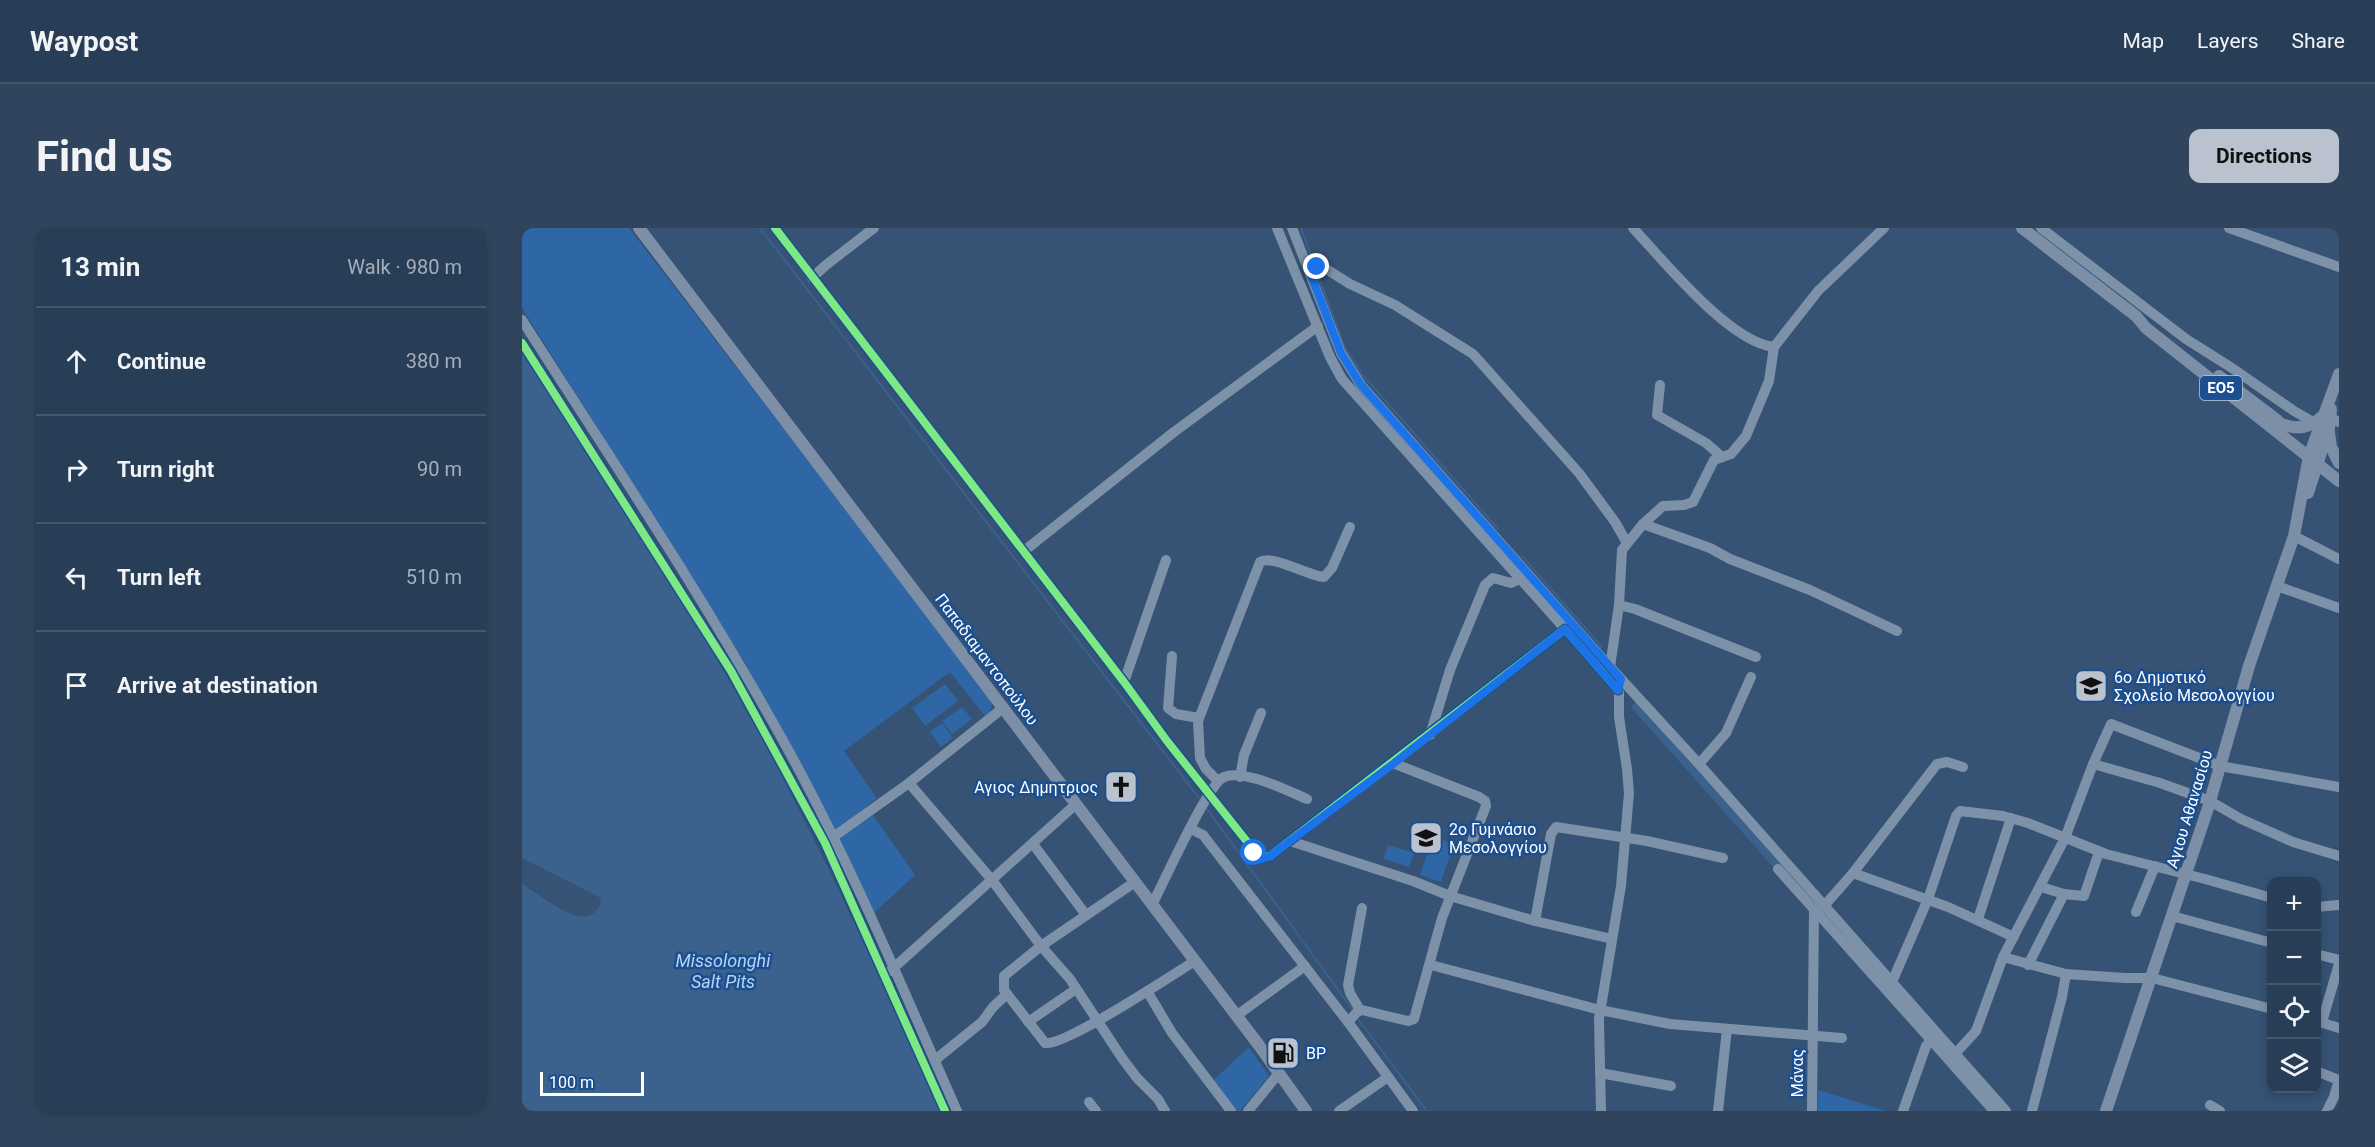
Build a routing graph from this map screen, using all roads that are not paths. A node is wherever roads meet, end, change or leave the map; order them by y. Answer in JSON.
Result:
{"nodes":[{"id":1,"x":639,"y":228,"type":"edge"},
{"id":2,"x":775,"y":228,"type":"edge"},
{"id":3,"x":874,"y":228,"type":"edge"},
{"id":4,"x":1277,"y":228,"type":"edge"},
{"id":5,"x":1292,"y":228,"type":"edge"},
{"id":6,"x":1633,"y":228,"type":"edge"},
{"id":7,"x":1884,"y":228,"type":"edge"},
{"id":8,"x":2022,"y":228,"type":"edge"},
{"id":9,"x":2041,"y":228,"type":"edge"},
{"id":10,"x":2229,"y":228,"type":"edge"},
{"id":11,"x":2339,"y":267,"type":"edge"},
{"id":12,"x":1309,"y":270,"type":"junction"},
{"id":13,"x":812,"y":278,"type":"junction"},
{"id":14,"x":2136,"y":316,"type":"junction"},
{"id":15,"x":522,"y":320,"type":"edge"},
{"id":16,"x":1318,"y":326,"type":"junction"},
{"id":17,"x":522,"y":343,"type":"edge"},
{"id":18,"x":1774,"y":347,"type":"junction"},
{"id":19,"x":2339,"y":374,"type":"edge"},
{"id":20,"x":1660,"y":385,"type":"dead end"},
{"id":21,"x":2327,"y":421,"type":"edge"},
{"id":22,"x":2280,"y":423,"type":"junction"},
{"id":23,"x":2285,"y":436,"type":"junction"},
{"id":24,"x":2330,"y":444,"type":"junction"},
{"id":25,"x":2339,"y":454,"type":"edge"},
{"id":26,"x":2314,"y":456,"type":"junction"},
{"id":27,"x":1722,"y":457,"type":"junction"},
{"id":28,"x":2339,"y":463,"type":"edge"},
{"id":29,"x":2339,"y":471,"type":"edge"},
{"id":30,"x":2339,"y":482,"type":"edge"},
{"id":31,"x":2305,"y":489,"type":"junction"},
{"id":32,"x":1643,"y":524,"type":"junction"},
{"id":33,"x":1350,"y":527,"type":"dead end"},
{"id":34,"x":2294,"y":536,"type":"junction"},
{"id":35,"x":1627,"y":543,"type":"junction"},
{"id":36,"x":1024,"y":551,"type":"junction"},
{"id":37,"x":2339,"y":559,"type":"edge"},
{"id":38,"x":1166,"y":560,"type":"dead end"},
{"id":39,"x":1520,"y":579,"type":"junction"},
{"id":40,"x":2277,"y":586,"type":"junction"},
{"id":41,"x":1619,"y":605,"type":"junction"},
{"id":42,"x":2339,"y":608,"type":"edge"},
{"id":43,"x":1565,"y":629,"type":"junction"},
{"id":44,"x":1897,"y":631,"type":"dead end"},
{"id":45,"x":1172,"y":656,"type":"dead end"},
{"id":46,"x":1756,"y":657,"type":"dead end"},
{"id":47,"x":1610,"y":667,"type":"junction"},
{"id":48,"x":1751,"y":676,"type":"dead end"},
{"id":49,"x":1124,"y":682,"type":"junction"},
{"id":50,"x":1620,"y":685,"type":"junction"},
{"id":51,"x":1003,"y":708,"type":"junction"},
{"id":52,"x":1261,"y":713,"type":"dead end"},
{"id":53,"x":1199,"y":718,"type":"junction"},
{"id":54,"x":1430,"y":735,"type":"junction"},
{"id":55,"x":1393,"y":764,"type":"junction"},
{"id":56,"x":1699,"y":764,"type":"junction"},
{"id":57,"x":2093,"y":764,"type":"junction"},
{"id":58,"x":1963,"y":766,"type":"dead end"},
{"id":59,"x":2220,"y":766,"type":"junction"},
{"id":60,"x":1240,"y":777,"type":"junction"},
{"id":61,"x":1218,"y":781,"type":"junction"},
{"id":62,"x":909,"y":783,"type":"junction"},
{"id":63,"x":2339,"y":787,"type":"edge"},
{"id":64,"x":1210,"y":794,"type":"junction"},
{"id":65,"x":1307,"y":799,"type":"dead end"},
{"id":66,"x":2210,"y":801,"type":"junction"},
{"id":67,"x":1076,"y":804,"type":"junction"},
{"id":68,"x":2011,"y":818,"type":"junction"},
{"id":69,"x":1191,"y":829,"type":"junction"},
{"id":70,"x":1626,"y":838,"type":"junction"},
{"id":71,"x":2065,"y":838,"type":"junction"},
{"id":72,"x":829,"y":841,"type":"junction"},
{"id":73,"x":1290,"y":841,"type":"junction"},
{"id":74,"x":1033,"y":844,"type":"junction"},
{"id":75,"x":2099,"y":852,"type":"junction"},
{"id":76,"x":2339,"y":856,"type":"edge"},
{"id":77,"x":1723,"y":858,"type":"dead end"},
{"id":78,"x":2155,"y":866,"type":"junction"},
{"id":79,"x":1778,"y":869,"type":"dead end"},
{"id":80,"x":1853,"y":873,"type":"junction"},
{"id":81,"x":2186,"y":874,"type":"junction"},
{"id":82,"x":992,"y":879,"type":"junction"},
{"id":83,"x":1135,"y":882,"type":"junction"},
{"id":84,"x":2041,"y":887,"type":"junction"},
{"id":85,"x":2064,"y":894,"type":"junction"},
{"id":86,"x":1450,"y":896,"type":"junction"},
{"id":87,"x":2267,"y":897,"type":"edge"},
{"id":88,"x":1928,"y":899,"type":"junction"},
{"id":89,"x":1152,"y":905,"type":"junction"},
{"id":90,"x":2339,"y":905,"type":"edge"},
{"id":91,"x":1819,"y":907,"type":"junction"},
{"id":92,"x":2321,"y":907,"type":"edge"},
{"id":93,"x":1362,"y":908,"type":"dead end"},
{"id":94,"x":2136,"y":912,"type":"dead end"},
{"id":95,"x":1086,"y":915,"type":"junction"},
{"id":96,"x":2172,"y":916,"type":"junction"},
{"id":97,"x":1978,"y":919,"type":"junction"},
{"id":98,"x":1534,"y":921,"type":"junction"},
{"id":99,"x":2014,"y":937,"type":"junction"},
{"id":100,"x":1612,"y":939,"type":"junction"},
{"id":101,"x":2267,"y":942,"type":"edge"},
{"id":102,"x":1041,"y":946,"type":"junction"},
{"id":103,"x":2321,"y":956,"type":"edge"},
{"id":104,"x":2003,"y":957,"type":"junction"},
{"id":105,"x":1195,"y":961,"type":"junction"},
{"id":106,"x":2339,"y":962,"type":"edge"},
{"id":107,"x":1431,"y":964,"type":"junction"},
{"id":108,"x":2028,"y":965,"type":"junction"},
{"id":109,"x":1305,"y":966,"type":"junction"},
{"id":110,"x":890,"y":971,"type":"junction"},
{"id":111,"x":2066,"y":974,"type":"junction"},
{"id":112,"x":2152,"y":978,"type":"junction"},
{"id":113,"x":1892,"y":982,"type":"junction"},
{"id":114,"x":1076,"y":989,"type":"junction"},
{"id":115,"x":1148,"y":991,"type":"junction"},
{"id":116,"x":1007,"y":994,"type":"junction"},
{"id":117,"x":2267,"y":1008,"type":"edge"},
{"id":118,"x":1360,"y":1010,"type":"junction"},
{"id":119,"x":1600,"y":1010,"type":"junction"},
{"id":120,"x":1236,"y":1016,"type":"junction"},
{"id":121,"x":2321,"y":1016,"type":"edge"},
{"id":122,"x":1097,"y":1020,"type":"junction"},
{"id":123,"x":1028,"y":1022,"type":"junction"},
{"id":124,"x":1348,"y":1022,"type":"junction"},
{"id":125,"x":2321,"y":1023,"type":"edge"},
{"id":126,"x":2339,"y":1028,"type":"edge"},
{"id":127,"x":1727,"y":1029,"type":"junction"},
{"id":128,"x":1812,"y":1035,"type":"junction"},
{"id":129,"x":1842,"y":1038,"type":"dead end"},
{"id":130,"x":1931,"y":1040,"type":"junction"},
{"id":131,"x":1955,"y":1054,"type":"junction"},
{"id":132,"x":935,"y":1060,"type":"junction"},
{"id":133,"x":1279,"y":1073,"type":"junction"},
{"id":134,"x":1600,"y":1073,"type":"junction"},
{"id":135,"x":2321,"y":1073,"type":"edge"},
{"id":136,"x":1388,"y":1077,"type":"junction"},
{"id":137,"x":2339,"y":1080,"type":"edge"},
{"id":138,"x":1671,"y":1086,"type":"dead end"},
{"id":139,"x":945,"y":1111,"type":"edge"},
{"id":140,"x":957,"y":1111,"type":"edge"},
{"id":141,"x":1165,"y":1111,"type":"edge"},
{"id":142,"x":1231,"y":1111,"type":"edge"},
{"id":143,"x":1248,"y":1111,"type":"edge"},
{"id":144,"x":1306,"y":1111,"type":"edge"},
{"id":145,"x":1339,"y":1111,"type":"edge"},
{"id":146,"x":1413,"y":1111,"type":"edge"},
{"id":147,"x":1601,"y":1111,"type":"edge"},
{"id":148,"x":1718,"y":1111,"type":"edge"},
{"id":149,"x":1812,"y":1111,"type":"edge"},
{"id":150,"x":1903,"y":1111,"type":"edge"},
{"id":151,"x":1994,"y":1111,"type":"edge"},
{"id":152,"x":2006,"y":1111,"type":"edge"},
{"id":153,"x":2032,"y":1111,"type":"edge"},
{"id":154,"x":2106,"y":1111,"type":"edge"},
{"id":155,"x":2326,"y":1111,"type":"edge"}],
"edges":[{"from":1,"to":51,"type":"main road","name":"Παπαδιαμαντοπούλου"},
{"from":2,"to":13,"type":"street"},
{"from":3,"to":13,"type":"street"},
{"from":4,"to":16,"type":"street"},
{"from":5,"to":12,"type":"street"},
{"from":6,"to":18,"type":"street"},
{"from":7,"to":18,"type":"street"},
{"from":8,"to":14,"type":"main road","number":"ΕΟ5"},
{"from":9,"to":21,"type":"street"},
{"from":10,"to":11,"type":"street"},
{"from":12,"to":35,"type":"street"},
{"from":12,"to":47,"type":"street"},
{"from":13,"to":36,"type":"street"},
{"from":14,"to":22,"type":"main road","number":"ΕΟ5"},
{"from":14,"to":23,"type":"main road","number":"ΕΟ5"},
{"from":15,"to":72,"type":"street"},
{"from":16,"to":36,"type":"street"},
{"from":16,"to":39,"type":"street"},
{"from":17,"to":72,"type":"street"},
{"from":18,"to":27,"type":"street"},
{"from":19,"to":21,"type":"main road","name":"Αγιου Αθανασίου"},
{"from":20,"to":27,"type":"street"},
{"from":21,"to":22,"type":"main road"},
{"from":21,"to":24,"type":"main road"},
{"from":21,"to":26,"type":"main road","name":"Αγιου Αθανασίου"},
{"from":22,"to":26,"type":"main road","number":"ΕΟ5"},
{"from":23,"to":26,"type":"main road","number":"ΕΟ5"},
{"from":23,"to":31,"type":"main road"},
{"from":24,"to":25,"type":"street"},
{"from":24,"to":28,"type":"main road"},
{"from":26,"to":29,"type":"main road","number":"ΕΟ5"},
{"from":26,"to":30,"type":"main road","number":"ΕΟ5"},
{"from":26,"to":31,"type":"main road","name":"Αγιου Αθανασίου"},
{"from":27,"to":32,"type":"street"},
{"from":30,"to":31,"type":"main road"},
{"from":31,"to":34,"type":"main road","name":"Αγιου Αθανασίου"},
{"from":32,"to":35,"type":"street"},
{"from":32,"to":44,"type":"street"},
{"from":33,"to":53,"type":"street"},
{"from":34,"to":37,"type":"street"},
{"from":34,"to":40,"type":"main road","name":"Αγιου Αθανασίου"},
{"from":35,"to":41,"type":"street"},
{"from":36,"to":49,"type":"street"},
{"from":38,"to":49,"type":"street"},
{"from":39,"to":43,"type":"street"},
{"from":39,"to":54,"type":"street"},
{"from":40,"to":42,"type":"street"},
{"from":40,"to":59,"type":"main road","name":"Αγιου Αθανασίου"},
{"from":41,"to":46,"type":"street"},
{"from":41,"to":47,"type":"street"},
{"from":43,"to":50,"type":"street"},
{"from":43,"to":54,"type":"street"},
{"from":45,"to":53,"type":"street"},
{"from":47,"to":50,"type":"street"},
{"from":48,"to":56,"type":"street"},
{"from":49,"to":64,"type":"street"},
{"from":50,"to":56,"type":"street"},
{"from":50,"to":70,"type":"street"},
{"from":51,"to":62,"type":"street"},
{"from":51,"to":67,"type":"main road","name":"Παπαδιαμαντοπούλου"},
{"from":52,"to":60,"type":"street"},
{"from":53,"to":61,"type":"street"},
{"from":54,"to":55,"type":"street"},
{"from":55,"to":73,"type":"street"},
{"from":55,"to":86,"type":"street"},
{"from":56,"to":91,"type":"street"},
{"from":57,"to":59,"type":"street"},
{"from":57,"to":66,"type":"street"},
{"from":57,"to":71,"type":"street"},
{"from":58,"to":80,"type":"street"},
{"from":59,"to":63,"type":"street"},
{"from":59,"to":66,"type":"main road","name":"Αγιου Αθανασίου"},
{"from":60,"to":61,"type":"street"},
{"from":60,"to":65,"type":"street"},
{"from":61,"to":64,"type":"street"},
{"from":62,"to":72,"type":"street"},
{"from":62,"to":82,"type":"street"},
{"from":64,"to":69,"type":"street"},
{"from":64,"to":73,"type":"street"},
{"from":66,"to":76,"type":"street"},
{"from":66,"to":81,"type":"main road","name":"Αγιου Αθανασίου"},
{"from":67,"to":74,"type":"street"},
{"from":67,"to":83,"type":"main road","name":"Παπαδιαμαντοπούλου"},
{"from":68,"to":71,"type":"street"},
{"from":68,"to":88,"type":"street"},
{"from":68,"to":97,"type":"street"},
{"from":69,"to":89,"type":"street"},
{"from":69,"to":109,"type":"street"},
{"from":70,"to":77,"type":"street"},
{"from":70,"to":98,"type":"street"},
{"from":70,"to":100,"type":"street"},
{"from":71,"to":75,"type":"street"},
{"from":71,"to":84,"type":"street"},
{"from":72,"to":110,"type":"street"},
{"from":73,"to":86,"type":"street"},
{"from":74,"to":82,"type":"street"},
{"from":74,"to":95,"type":"street"},
{"from":75,"to":78,"type":"street"},
{"from":75,"to":85,"type":"street"},
{"from":78,"to":81,"type":"street"},
{"from":78,"to":94,"type":"street"},
{"from":79,"to":91,"type":"street"},
{"from":80,"to":88,"type":"street"},
{"from":80,"to":91,"type":"street"},
{"from":81,"to":87,"type":"street"},
{"from":81,"to":96,"type":"main road","name":"Αγιου Αθανασίου"},
{"from":82,"to":102,"type":"street"},
{"from":82,"to":110,"type":"street"},
{"from":83,"to":89,"type":"main road","name":"Παπαδιαμαντοπούλου"},
{"from":83,"to":95,"type":"street"},
{"from":84,"to":85,"type":"street"},
{"from":84,"to":99,"type":"street"},
{"from":85,"to":108,"type":"street"},
{"from":86,"to":98,"type":"street"},
{"from":86,"to":107,"type":"street"},
{"from":88,"to":97,"type":"street"},
{"from":88,"to":113,"type":"street"},
{"from":89,"to":105,"type":"main road","name":"Παπαδιαμαντοπούλου"},
{"from":90,"to":92,"type":"street"},
{"from":91,"to":113,"type":"street"},
{"from":91,"to":128,"type":"street","name":"Μάνας"},
{"from":91,"to":130,"type":"street"},
{"from":93,"to":118,"type":"street"},
{"from":95,"to":102,"type":"street"},
{"from":96,"to":101,"type":"street"},
{"from":96,"to":112,"type":"main road","name":"Αγιου Αθανασίου"},
{"from":97,"to":99,"type":"street"},
{"from":98,"to":100,"type":"street"},
{"from":99,"to":104,"type":"street"},
{"from":100,"to":119,"type":"street"},
{"from":102,"to":114,"type":"street"},
{"from":102,"to":116,"type":"street"},
{"from":103,"to":106,"type":"street"},
{"from":104,"to":108,"type":"street"},
{"from":104,"to":131,"type":"street"},
{"from":105,"to":115,"type":"street"},
{"from":105,"to":120,"type":"main road","name":"Παπαδιαμαντοπούλου"},
{"from":106,"to":121,"type":"street"},
{"from":107,"to":118,"type":"street"},
{"from":107,"to":119,"type":"street"},
{"from":108,"to":111,"type":"street"},
{"from":109,"to":120,"type":"street"},
{"from":109,"to":124,"type":"street"},
{"from":110,"to":132,"type":"street"},
{"from":110,"to":139,"type":"street"},
{"from":111,"to":112,"type":"street"},
{"from":111,"to":153,"type":"street"},
{"from":112,"to":117,"type":"street"},
{"from":112,"to":154,"type":"main road","name":"Αγιου Αθανασίου"},
{"from":113,"to":131,"type":"street"},
{"from":114,"to":122,"type":"street"},
{"from":114,"to":123,"type":"street"},
{"from":115,"to":122,"type":"street"},
{"from":115,"to":142,"type":"street"},
{"from":116,"to":123,"type":"street"},
{"from":116,"to":132,"type":"street"},
{"from":118,"to":124,"type":"street"},
{"from":119,"to":127,"type":"street"},
{"from":119,"to":134,"type":"street"},
{"from":120,"to":133,"type":"main road","name":"Παπαδιαμαντοπούλου"},
{"from":122,"to":123,"type":"street"},
{"from":122,"to":141,"type":"street"},
{"from":124,"to":136,"type":"street"},
{"from":125,"to":126,"type":"street"},
{"from":127,"to":128,"type":"street"},
{"from":127,"to":148,"type":"street"},
{"from":128,"to":129,"type":"street"},
{"from":128,"to":149,"type":"street","name":"Μάνας"},
{"from":130,"to":150,"type":"street"},
{"from":130,"to":151,"type":"street"},
{"from":131,"to":152,"type":"street"},
{"from":132,"to":140,"type":"street"},
{"from":133,"to":143,"type":"street"},
{"from":133,"to":144,"type":"main road","name":"Παπαδιαμαντοπούλου"},
{"from":134,"to":138,"type":"street"},
{"from":134,"to":147,"type":"street"},
{"from":135,"to":137,"type":"street"},
{"from":136,"to":145,"type":"street"},
{"from":136,"to":146,"type":"street"},
{"from":137,"to":155,"type":"street"}]}
